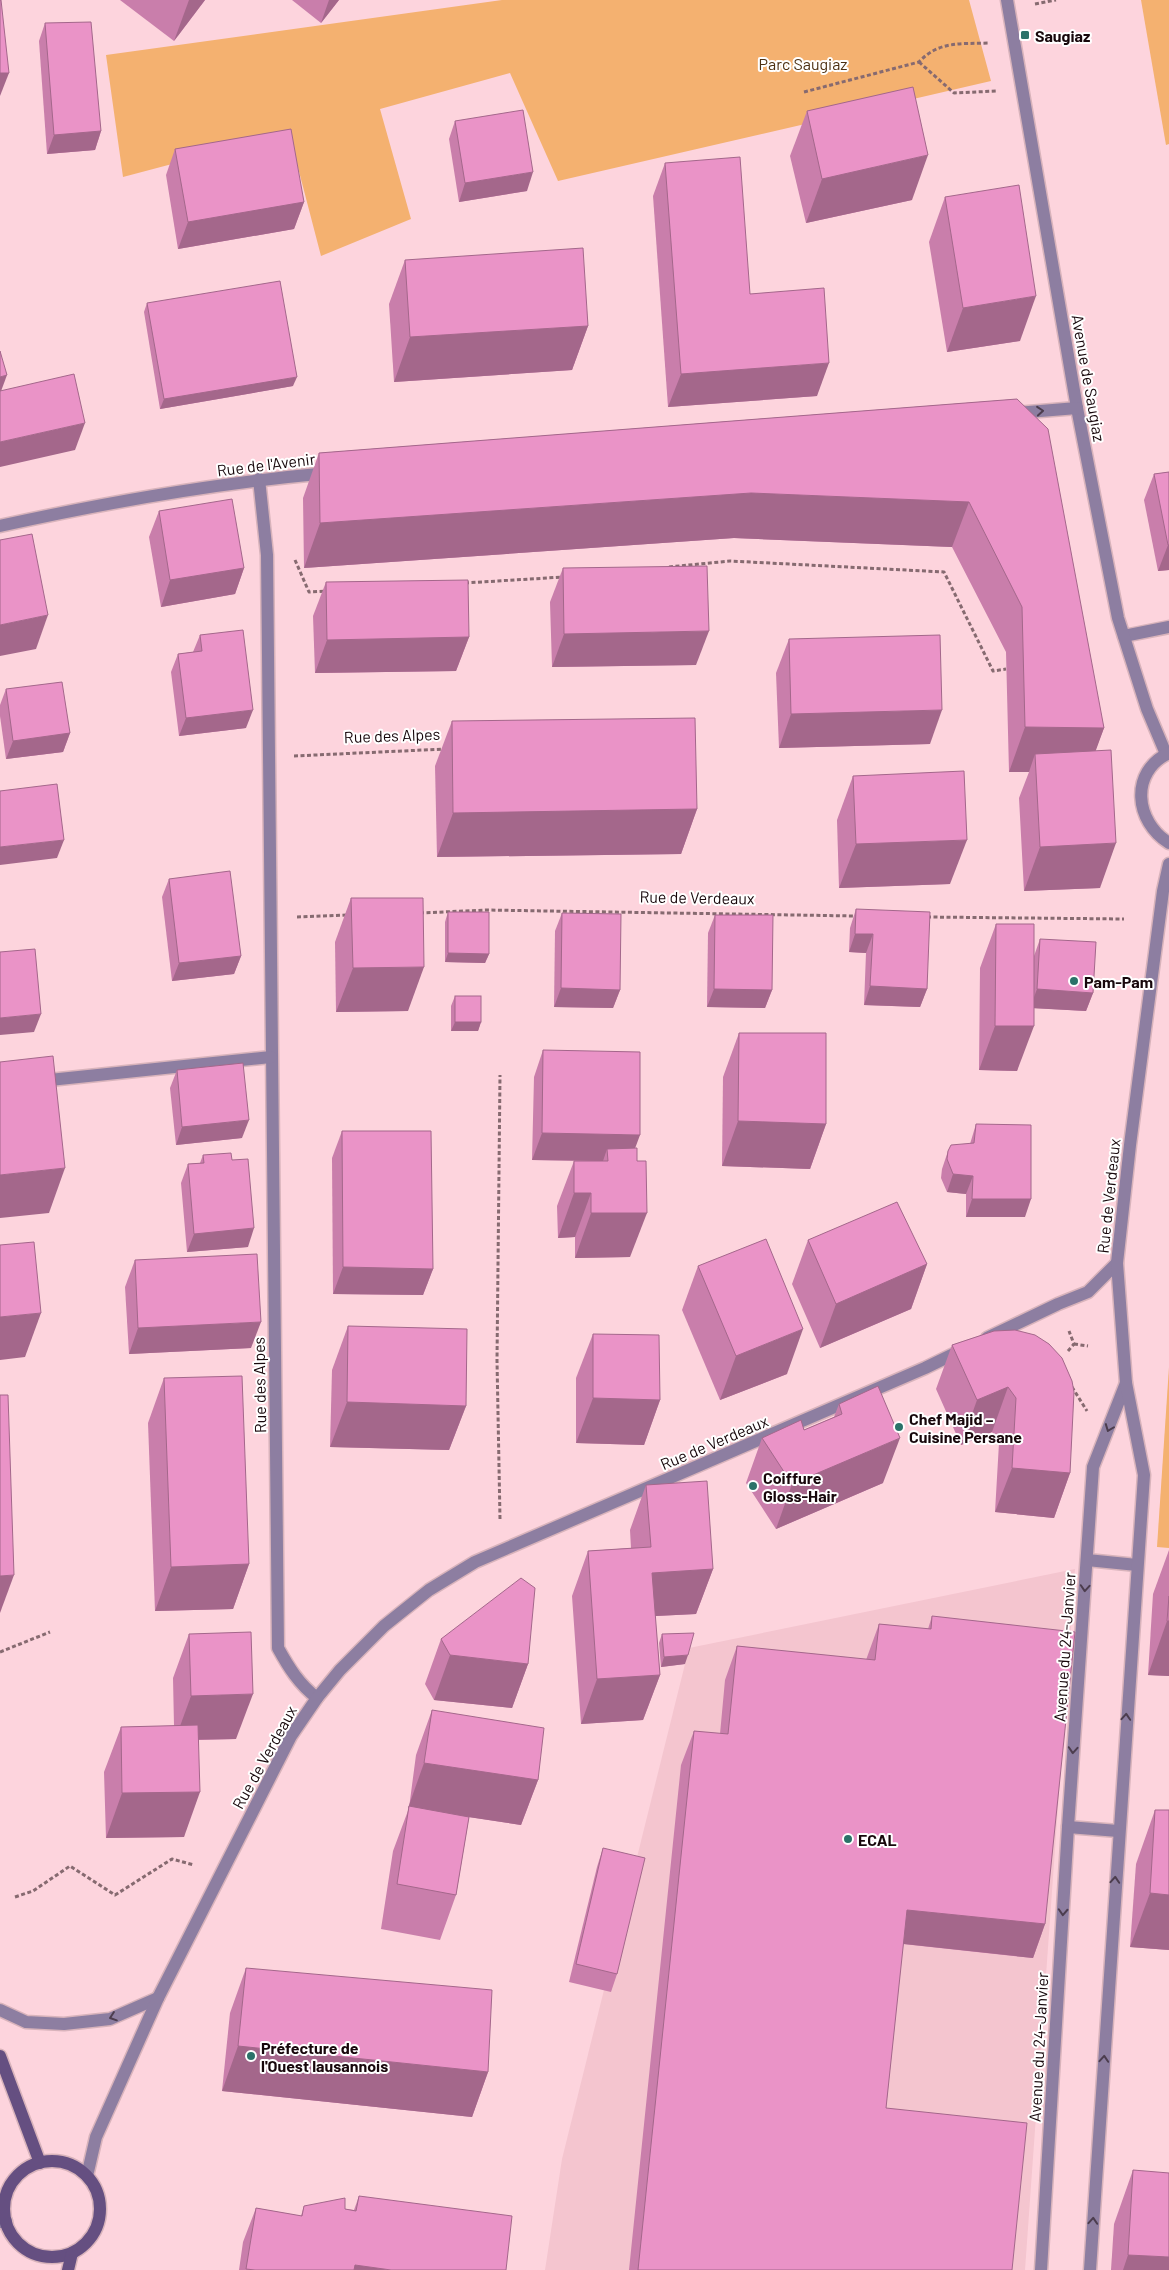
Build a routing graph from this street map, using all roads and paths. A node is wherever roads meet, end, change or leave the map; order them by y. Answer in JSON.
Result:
{"nodes":[{"id":1,"x":1007,"y":0,"type":"edge"},
{"id":2,"x":1056,"y":0,"type":"edge"},
{"id":3,"x":1035,"y":4,"type":"dead end"},
{"id":4,"x":988,"y":43,"type":"dead end"},
{"id":5,"x":918,"y":62,"type":"junction"},
{"id":6,"x":996,"y":91,"type":"dead end"},
{"id":7,"x":804,"y":92,"type":"dead end"},
{"id":8,"x":1077,"y":408,"type":"junction"},
{"id":9,"x":1002,"y":415,"type":"edge"},
{"id":10,"x":339,"y":472,"type":"edge"},
{"id":11,"x":259,"y":479,"type":"junction"},
{"id":12,"x":0,"y":526,"type":"edge"},
{"id":13,"x":267,"y":555,"type":"junction"},
{"id":14,"x":662,"y":567,"type":"edge"},
{"id":15,"x":564,"y":576,"type":"edge"},
{"id":16,"x":456,"y":584,"type":"edge"},
{"id":17,"x":329,"y":591,"type":"edge"},
{"id":18,"x":1169,"y":627,"type":"edge"},
{"id":19,"x":1124,"y":636,"type":"junction"},
{"id":20,"x":1006,"y":669,"type":"dead end"},
{"id":21,"x":448,"y":749,"type":"dead end"},
{"id":22,"x":1168,"y":753,"type":"edge"},
{"id":23,"x":268,"y":757,"type":"junction"},
{"id":24,"x":1169,"y":843,"type":"edge"},
{"id":25,"x":1169,"y":864,"type":"edge"},
{"id":26,"x":418,"y":913,"type":"edge"},
{"id":27,"x":358,"y":915,"type":"edge"},
{"id":28,"x":865,"y":916,"type":"edge"},
{"id":29,"x":925,"y":917,"type":"edge"},
{"id":30,"x":270,"y":918,"type":"junction"},
{"id":31,"x":1124,"y":919,"type":"dead end"},
{"id":32,"x":271,"y":1057,"type":"junction"},
{"id":33,"x":500,"y":1074,"type":"dead end"},
{"id":34,"x":29,"y":1082,"type":"edge"},
{"id":35,"x":1118,"y":1263,"type":"junction"},
{"id":36,"x":1069,"y":1331,"type":"dead end"},
{"id":37,"x":1074,"y":1344,"type":"junction"},
{"id":38,"x":1088,"y":1346,"type":"dead end"},
{"id":39,"x":1068,"y":1351,"type":"dead end"},
{"id":40,"x":1126,"y":1383,"type":"junction"},
{"id":41,"x":1069,"y":1384,"type":"edge"},
{"id":42,"x":1100,"y":1449,"type":"junction"},
{"id":43,"x":500,"y":1519,"type":"dead end"},
{"id":44,"x":1087,"y":1560,"type":"junction"},
{"id":45,"x":1137,"y":1565,"type":"junction"},
{"id":46,"x":50,"y":1632,"type":"dead end"},
{"id":47,"x":0,"y":1652,"type":"edge"},
{"id":48,"x":317,"y":1698,"type":"junction"},
{"id":49,"x":1068,"y":1827,"type":"junction"},
{"id":50,"x":1118,"y":1831,"type":"junction"},
{"id":51,"x":194,"y":1864,"type":"dead end"},
{"id":52,"x":15,"y":1898,"type":"dead end"},
{"id":53,"x":158,"y":1998,"type":"junction"},
{"id":54,"x":0,"y":2010,"type":"edge"},
{"id":55,"x":0,"y":2056,"type":"edge"},
{"id":56,"x":40,"y":2163,"type":"junction"},
{"id":57,"x":87,"y":2176,"type":"junction"},
{"id":58,"x":3,"y":2222,"type":"edge"},
{"id":59,"x":72,"y":2253,"type":"junction"},
{"id":60,"x":68,"y":2270,"type":"edge"},
{"id":61,"x":1041,"y":2270,"type":"edge"},
{"id":62,"x":1090,"y":2270,"type":"edge"}],
"edges":[{"from":1,"to":8,"type":"street","name":"Avenue de Saugiaz"},
{"from":2,"to":3,"type":"path"},
{"from":4,"to":5,"type":"path"},
{"from":5,"to":6,"type":"path"},
{"from":5,"to":7,"type":"path"},
{"from":9,"to":8,"type":"street","one_way":true},
{"from":8,"to":19,"type":"street","name":"Avenue de Saugiaz"},
{"from":10,"to":11,"type":"street","name":"Rue de l'Avenir"},
{"from":11,"to":12,"type":"street","name":"Rue de l'Avenir"},
{"from":11,"to":13,"type":"street","name":"Rue des Alpes"},
{"from":13,"to":17,"type":"path"},
{"from":13,"to":23,"type":"street","name":"Rue des Alpes"},
{"from":14,"to":20,"type":"path"},
{"from":15,"to":16,"type":"path"},
{"from":18,"to":19,"type":"street"},
{"from":19,"to":22,"type":"street","name":"Avenue de Saugiaz"},
{"from":21,"to":23,"type":"path","name":"Rue des Alpes"},
{"from":22,"to":24,"type":"street"},
{"from":23,"to":30,"type":"street","name":"Rue des Alpes"},
{"from":25,"to":35,"type":"street","name":"Rue de Verdeaux"},
{"from":26,"to":28,"type":"path","name":"Rue de Verdeaux"},
{"from":27,"to":30,"type":"path"},
{"from":29,"to":31,"type":"path"},
{"from":30,"to":32,"type":"street","name":"Rue des Alpes"},
{"from":32,"to":34,"type":"street"},
{"from":32,"to":48,"type":"street","name":"Rue des Alpes"},
{"from":33,"to":43,"type":"path"},
{"from":35,"to":40,"type":"street","name":"Avenue du 24-Janvier"},
{"from":35,"to":48,"type":"street","name":"Rue de Verdeaux"},
{"from":36,"to":37,"type":"path"},
{"from":37,"to":38,"type":"path"},
{"from":37,"to":39,"type":"path"},
{"from":40,"to":42,"type":"street","name":"Avenue du 24-Janvier","one_way":true},
{"from":40,"to":45,"type":"street","name":"Avenue du 24-Janvier"},
{"from":41,"to":42,"type":"path"},
{"from":42,"to":44,"type":"street","name":"Avenue du 24-Janvier"},
{"from":44,"to":45,"type":"street","name":"Avenue du 24-Janvier"},
{"from":44,"to":49,"type":"street","name":"Avenue du 24-Janvier","one_way":true},
{"from":50,"to":45,"type":"street","name":"Avenue du 24-Janvier","one_way":true},
{"from":46,"to":47,"type":"path"},
{"from":48,"to":53,"type":"street","name":"Rue de Verdeaux"},
{"from":49,"to":50,"type":"street"},
{"from":49,"to":61,"type":"street","name":"Avenue du 24-Janvier","one_way":true},
{"from":62,"to":50,"type":"street","name":"Avenue du 24-Janvier","one_way":true},
{"from":51,"to":52,"type":"path"},
{"from":53,"to":54,"type":"street","one_way":true},
{"from":53,"to":57,"type":"street","name":"Rue de Verdeaux"},
{"from":55,"to":56,"type":"main road"},
{"from":56,"to":57,"type":"main road"},
{"from":56,"to":58,"type":"main road"},
{"from":57,"to":59,"type":"main road"},
{"from":58,"to":59,"type":"main road"},
{"from":59,"to":60,"type":"main road"}]}
